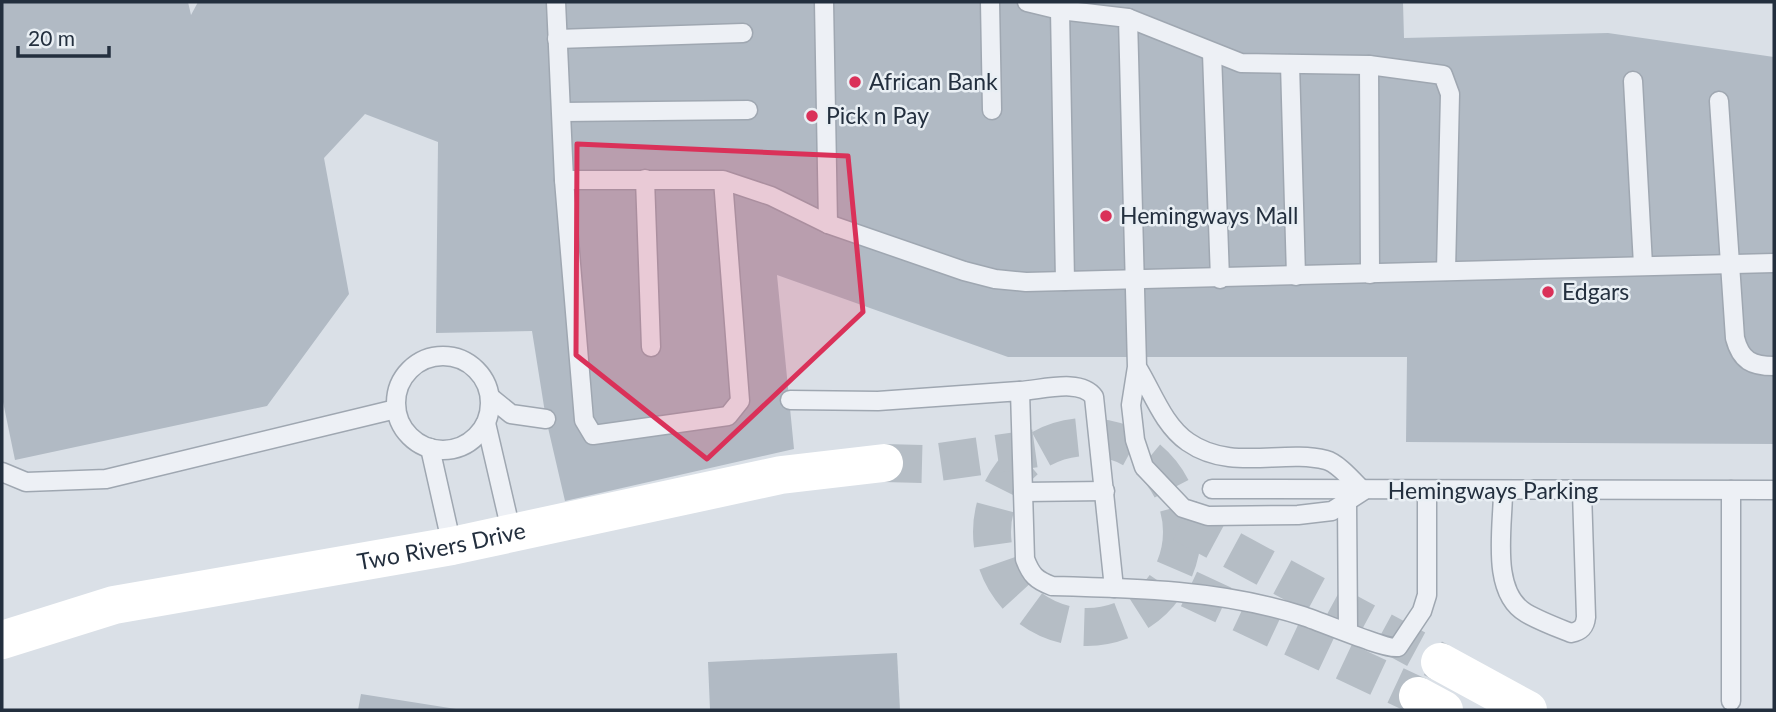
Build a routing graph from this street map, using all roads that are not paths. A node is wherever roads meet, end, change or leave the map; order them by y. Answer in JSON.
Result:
{"nodes":[{"id":1,"x":556,"y":2,"type":"edge"},
{"id":2,"x":824,"y":2,"type":"edge"},
{"id":3,"x":990,"y":2,"type":"edge"},
{"id":4,"x":1027,"y":2,"type":"edge"},
{"id":5,"x":1060,"y":10,"type":"junction"},
{"id":6,"x":1128,"y":18,"type":"junction"},
{"id":7,"x":743,"y":33,"type":"dead end"},
{"id":8,"x":557,"y":39,"type":"junction"},
{"id":9,"x":1212,"y":53,"type":"junction"},
{"id":10,"x":1290,"y":64,"type":"junction"},
{"id":11,"x":1369,"y":65,"type":"junction"},
{"id":12,"x":1633,"y":81,"type":"dead end"},
{"id":13,"x":1719,"y":101,"type":"dead end"},
{"id":14,"x":748,"y":110,"type":"dead end"},
{"id":15,"x":992,"y":110,"type":"dead end"},
{"id":16,"x":562,"y":112,"type":"junction"},
{"id":17,"x":645,"y":179,"type":"junction"},
{"id":18,"x":564,"y":180,"type":"junction"},
{"id":19,"x":723,"y":180,"type":"junction"},
{"id":20,"x":828,"y":224,"type":"junction"},
{"id":21,"x":1774,"y":263,"type":"edge"},
{"id":22,"x":1730,"y":264,"type":"junction"},
{"id":23,"x":1643,"y":265,"type":"junction"},
{"id":24,"x":1446,"y":271,"type":"junction"},
{"id":25,"x":1370,"y":274,"type":"junction"},
{"id":26,"x":1296,"y":276,"type":"junction"},
{"id":27,"x":1136,"y":279,"type":"junction"},
{"id":28,"x":1220,"y":279,"type":"junction"},
{"id":29,"x":1065,"y":281,"type":"junction"},
{"id":30,"x":652,"y":347,"type":"dead end"},
{"id":31,"x":1774,"y":366,"type":"edge"},
{"id":32,"x":1137,"y":367,"type":"junction"},
{"id":33,"x":1020,"y":391,"type":"junction"},
{"id":34,"x":490,"y":397,"type":"junction"},
{"id":35,"x":790,"y":400,"type":"dead end"},
{"id":36,"x":397,"y":409,"type":"junction"},
{"id":37,"x":545,"y":419,"type":"dead end"},
{"id":38,"x":486,"y":423,"type":"junction"},
{"id":39,"x":429,"y":448,"type":"junction"},
{"id":40,"x":884,"y":463,"type":"tunnel mouth"},
{"id":41,"x":2,"y":472,"type":"edge"},
{"id":42,"x":1212,"y":489,"type":"dead end"},
{"id":43,"x":1731,"y":490,"type":"junction"},
{"id":44,"x":1774,"y":490,"type":"edge"},
{"id":45,"x":1105,"y":491,"type":"junction"},
{"id":46,"x":1363,"y":491,"type":"junction"},
{"id":47,"x":1427,"y":491,"type":"junction"},
{"id":48,"x":1503,"y":491,"type":"junction"},
{"id":49,"x":1023,"y":492,"type":"junction"},
{"id":50,"x":1583,"y":492,"type":"junction"},
{"id":51,"x":1347,"y":502,"type":"junction"},
{"id":52,"x":511,"y":531,"type":"junction"},
{"id":53,"x":452,"y":546,"type":"junction"},
{"id":54,"x":1114,"y":588,"type":"junction"},
{"id":55,"x":1348,"y":631,"type":"junction"},
{"id":56,"x":2,"y":640,"type":"edge"},
{"id":57,"x":1440,"y":662,"type":"tunnel mouth"},
{"id":58,"x":1731,"y":701,"type":"dead end"},
{"id":59,"x":1528,"y":710,"type":"edge"}],
"edges":[{"from":1,"to":8,"type":"lane"},
{"from":2,"to":20,"type":"lane"},
{"from":3,"to":15,"type":"lane"},
{"from":4,"to":5,"type":"lane"},
{"from":5,"to":6,"type":"lane"},
{"from":5,"to":29,"type":"lane"},
{"from":6,"to":9,"type":"lane"},
{"from":6,"to":27,"type":"lane"},
{"from":7,"to":8,"type":"lane"},
{"from":8,"to":16,"type":"lane"},
{"from":9,"to":10,"type":"lane"},
{"from":9,"to":28,"type":"lane"},
{"from":10,"to":11,"type":"lane"},
{"from":10,"to":26,"type":"lane"},
{"from":11,"to":24,"type":"lane"},
{"from":11,"to":25,"type":"lane"},
{"from":12,"to":23,"type":"lane"},
{"from":13,"to":22,"type":"lane"},
{"from":14,"to":16,"type":"lane"},
{"from":16,"to":18,"type":"lane"},
{"from":17,"to":18,"type":"lane"},
{"from":17,"to":19,"type":"lane"},
{"from":17,"to":30,"type":"lane"},
{"from":18,"to":19,"type":"lane"},
{"from":19,"to":20,"type":"lane"},
{"from":20,"to":29,"type":"lane"},
{"from":21,"to":22,"type":"lane"},
{"from":22,"to":23,"type":"lane"},
{"from":22,"to":31,"type":"lane"},
{"from":23,"to":24,"type":"lane"},
{"from":24,"to":25,"type":"lane"},
{"from":25,"to":26,"type":"lane"},
{"from":26,"to":28,"type":"lane"},
{"from":27,"to":28,"type":"lane"},
{"from":27,"to":29,"type":"lane"},
{"from":27,"to":32,"type":"lane"},
{"from":32,"to":46,"type":"lane"},
{"from":32,"to":51,"type":"lane"},
{"from":33,"to":35,"type":"lane"},
{"from":33,"to":45,"type":"lane"},
{"from":33,"to":49,"type":"lane"},
{"from":34,"to":36,"type":"lane"},
{"from":34,"to":37,"type":"lane"},
{"from":34,"to":38,"type":"lane"},
{"from":36,"to":39,"type":"lane"},
{"from":36,"to":41,"type":"lane"},
{"from":38,"to":39,"type":"lane"},
{"from":38,"to":52,"type":"lane"},
{"from":39,"to":53,"type":"lane"},
{"from":40,"to":52,"type":"main road","name":"Two Rivers Drive"},
{"from":42,"to":46,"type":"lane","name":"Hemingways Parking"},
{"from":43,"to":44,"type":"lane","name":"Hemingways Parking"},
{"from":43,"to":50,"type":"lane","name":"Hemingways Parking"},
{"from":43,"to":58,"type":"lane"},
{"from":45,"to":49,"type":"lane"},
{"from":45,"to":54,"type":"lane"},
{"from":46,"to":47,"type":"lane","name":"Hemingways Parking"},
{"from":46,"to":51,"type":"lane"},
{"from":47,"to":48,"type":"lane","name":"Hemingways Parking"},
{"from":47,"to":55,"type":"lane"},
{"from":48,"to":50,"type":"lane","name":"Hemingways Parking"},
{"from":48,"to":50,"type":"lane"},
{"from":49,"to":54,"type":"lane"},
{"from":51,"to":55,"type":"lane"},
{"from":52,"to":53,"type":"main road","name":"Two Rivers Drive"},
{"from":53,"to":56,"type":"main road","name":"Two Rivers Drive"},
{"from":54,"to":55,"type":"lane"},
{"from":57,"to":59,"type":"main road"}]}
